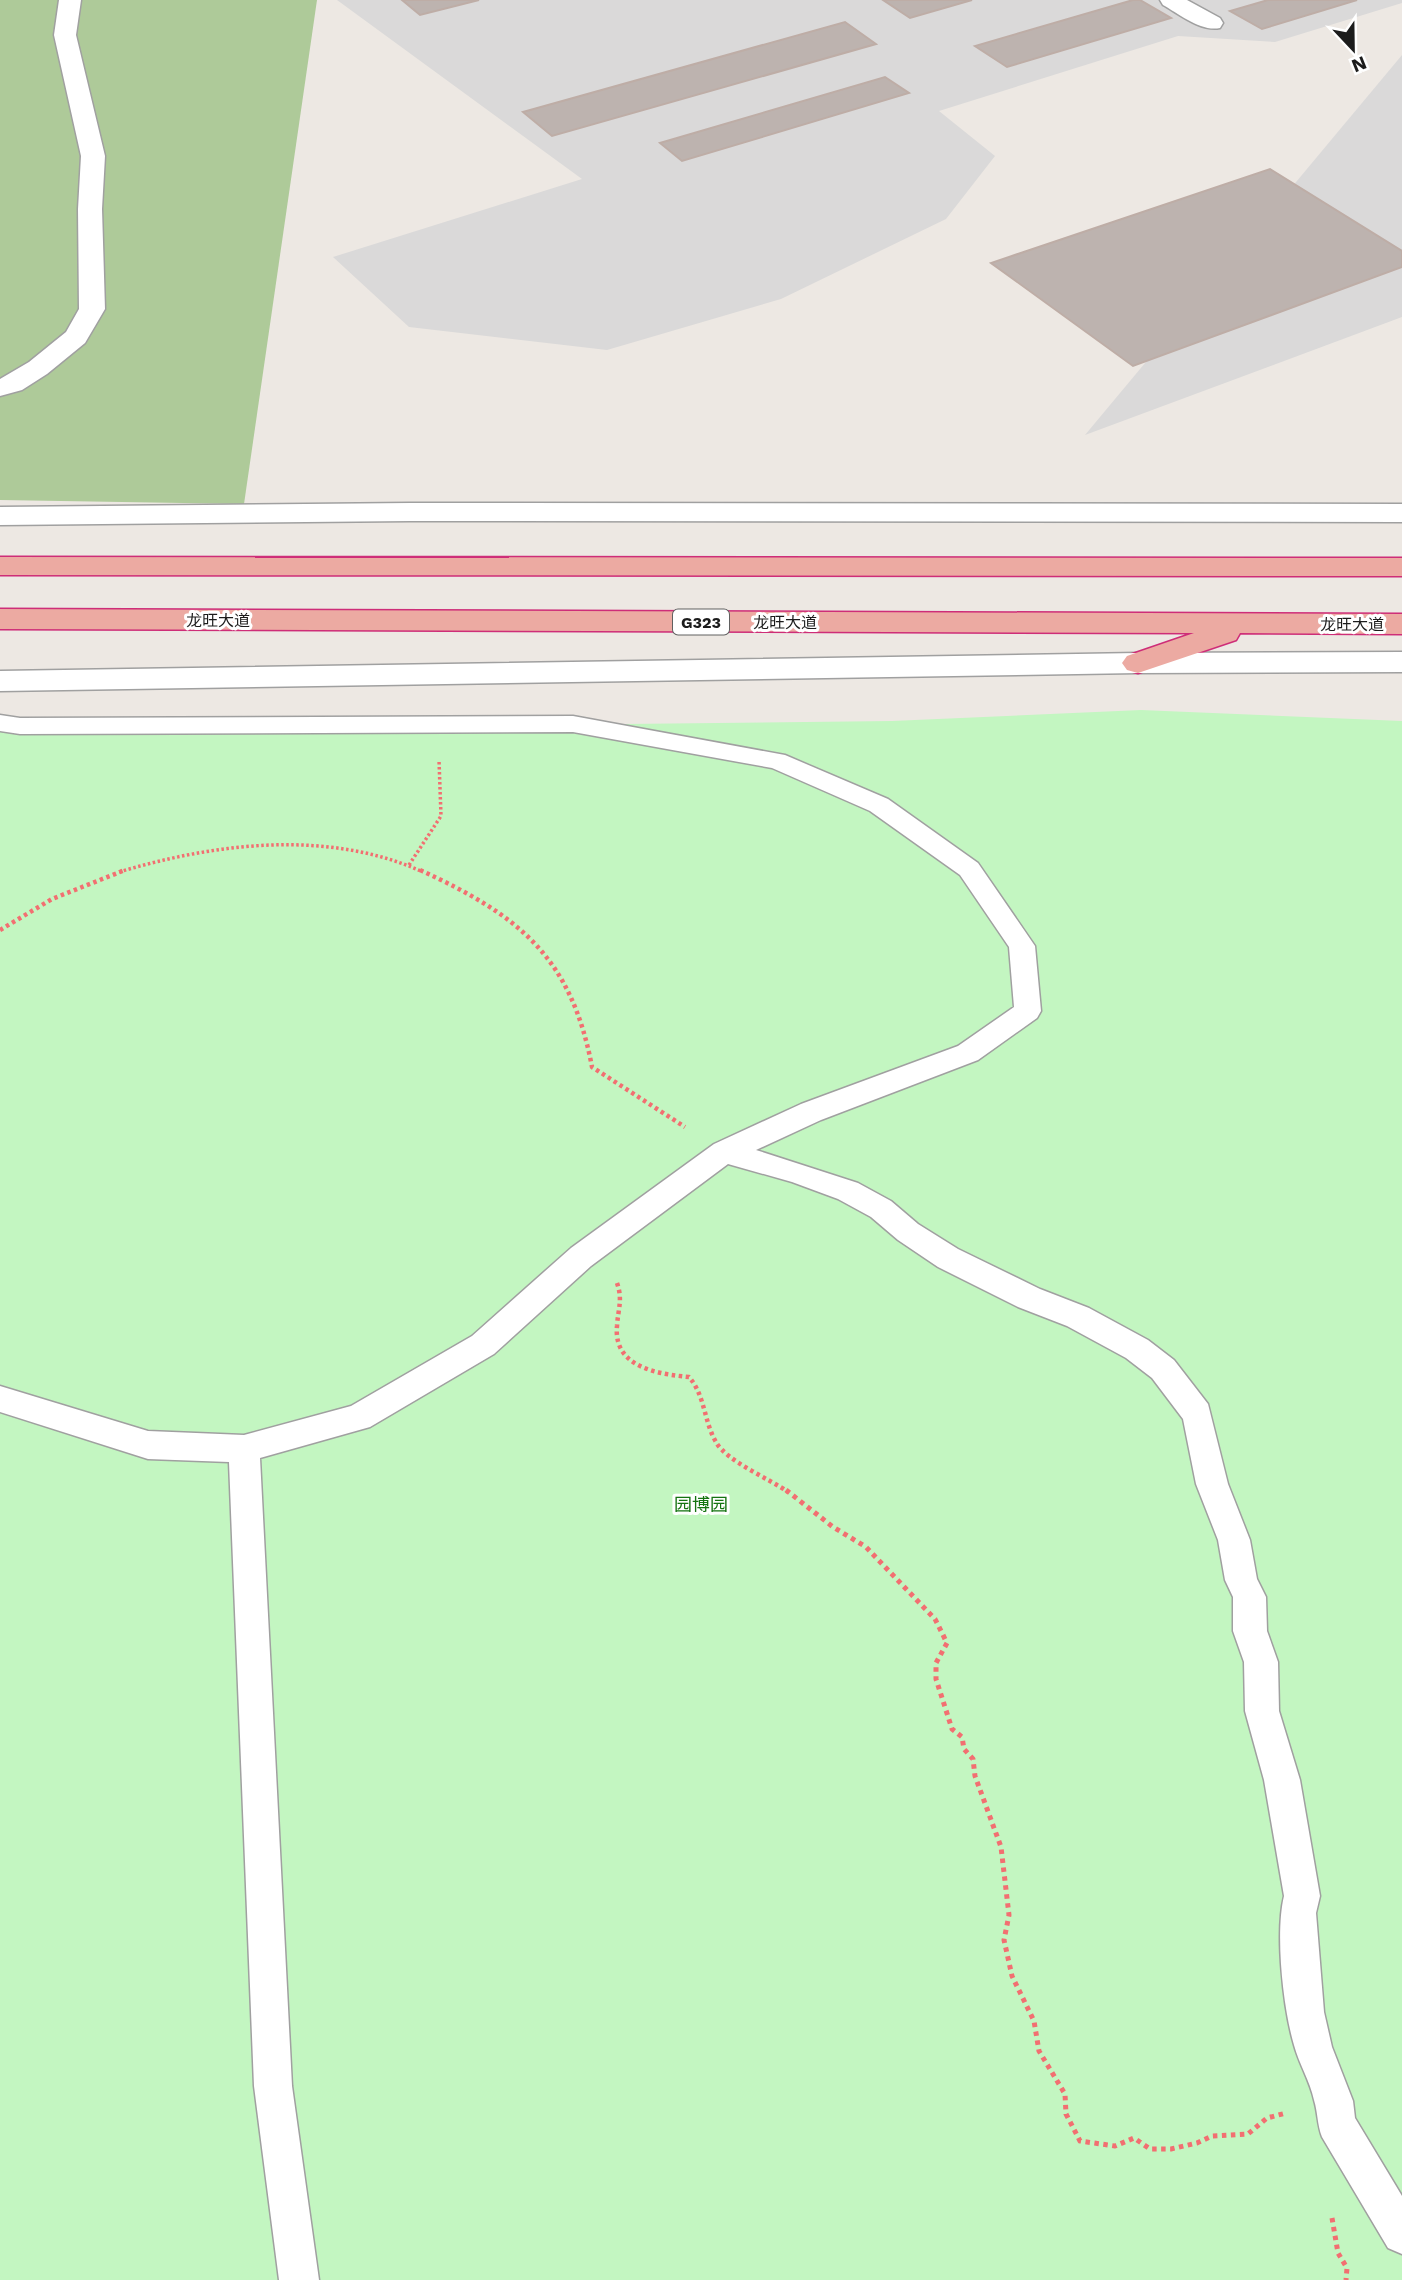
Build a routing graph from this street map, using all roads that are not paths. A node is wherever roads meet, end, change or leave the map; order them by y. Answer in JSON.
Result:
{"nodes":[{"id":1,"x":70,"y":0,"type":"edge"},
{"id":2,"x":1171,"y":0,"type":"edge"},
{"id":3,"x":1212,"y":23,"type":"dead end"},
{"id":4,"x":0,"y":388,"type":"edge"},
{"id":5,"x":1402,"y":513,"type":"edge"},
{"id":6,"x":0,"y":516,"type":"edge"},
{"id":7,"x":0,"y":566,"type":"edge"},
{"id":8,"x":1402,"y":567,"type":"edge"},
{"id":9,"x":0,"y":620,"type":"edge"},
{"id":10,"x":1251,"y":624,"type":"junction"},
{"id":11,"x":1402,"y":624,"type":"edge"},
{"id":12,"x":1402,"y":662,"type":"edge"},
{"id":13,"x":1138,"y":663,"type":"junction"},
{"id":14,"x":0,"y":681,"type":"edge"},
{"id":15,"x":0,"y":723,"type":"edge"},
{"id":16,"x":724,"y":1152,"type":"junction"},
{"id":17,"x":0,"y":1399,"type":"edge"},
{"id":18,"x":244,"y":1449,"type":"junction"},
{"id":19,"x":1402,"y":2234,"type":"edge"},
{"id":20,"x":299,"y":2280,"type":"edge"}],
"edges":[{"from":1,"to":4,"type":"street"},
{"from":2,"to":3,"type":"street"},
{"from":5,"to":6,"type":"street"},
{"from":7,"to":8,"type":"highway"},
{"from":9,"to":10,"type":"highway","name":"龙旺大道","number":"G323"},
{"from":10,"to":11,"type":"highway","name":"龙旺大道","number":"G323"},
{"from":10,"to":13,"type":"highway"},
{"from":12,"to":13,"type":"street"},
{"from":13,"to":14,"type":"street"},
{"from":15,"to":16,"type":"lane"},
{"from":16,"to":18,"type":"lane"},
{"from":16,"to":19,"type":"lane"},
{"from":17,"to":18,"type":"lane"},
{"from":18,"to":20,"type":"lane"}]}
